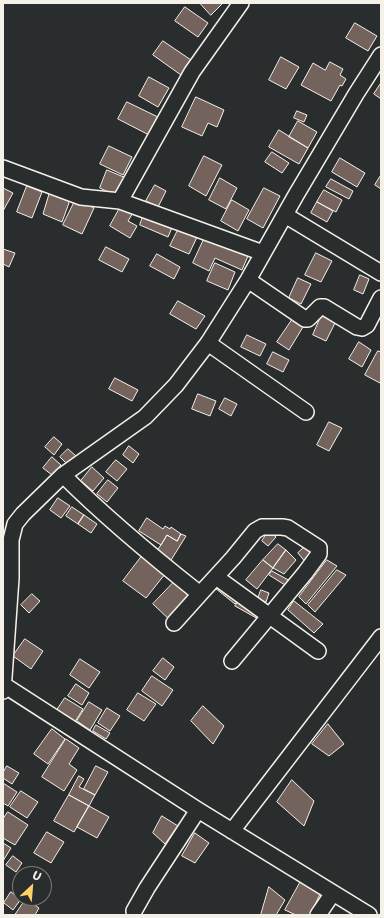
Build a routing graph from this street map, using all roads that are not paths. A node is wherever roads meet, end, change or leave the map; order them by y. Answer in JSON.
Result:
{"nodes":[{"id":1,"x":240,"y":3,"type":"edge"},
{"id":2,"x":381,"y":55,"type":"edge"},
{"id":3,"x":3,"y":168,"type":"edge"},
{"id":4,"x":120,"y":201,"type":"junction"},
{"id":5,"x":284,"y":215,"type":"junction"},
{"id":6,"x":263,"y":254,"type":"junction"},
{"id":7,"x":381,"y":272,"type":"edge"},
{"id":8,"x":248,"y":280,"type":"junction"},
{"id":9,"x":381,"y":298,"type":"edge"},
{"id":10,"x":208,"y":342,"type":"junction"},
{"id":11,"x":306,"y":412,"type":"dead end"},
{"id":12,"x":63,"y":475,"type":"junction"},
{"id":13,"x":9,"y":525,"type":"edge"},
{"id":14,"x":216,"y":577,"type":"junction"},
{"id":15,"x":200,"y":594,"type":"junction"},
{"id":16,"x":270,"y":616,"type":"junction"},
{"id":17,"x":174,"y":623,"type":"dead end"},
{"id":18,"x":381,"y":637,"type":"edge"},
{"id":19,"x":318,"y":651,"type":"dead end"},
{"id":20,"x":232,"y":661,"type":"dead end"},
{"id":21,"x":4,"y":688,"type":"edge"},
{"id":22,"x":198,"y":810,"type":"junction"},
{"id":23,"x":232,"y":831,"type":"junction"},
{"id":24,"x":333,"y":893,"type":"junction"},
{"id":25,"x":134,"y":911,"type":"dead end"},
{"id":26,"x":318,"y":915,"type":"edge"},
{"id":27,"x":369,"y":915,"type":"edge"}],
"edges":[{"from":1,"to":4,"type":"street"},
{"from":2,"to":5,"type":"street"},
{"from":3,"to":4,"type":"street"},
{"from":4,"to":6,"type":"street"},
{"from":5,"to":6,"type":"street"},
{"from":5,"to":7,"type":"street"},
{"from":6,"to":8,"type":"street"},
{"from":8,"to":9,"type":"street"},
{"from":8,"to":10,"type":"street"},
{"from":10,"to":11,"type":"street"},
{"from":10,"to":12,"type":"street"},
{"from":12,"to":13,"type":"street"},
{"from":12,"to":15,"type":"street"},
{"from":13,"to":21,"type":"street"},
{"from":14,"to":15,"type":"street"},
{"from":14,"to":16,"type":"street"},
{"from":14,"to":16,"type":"street"},
{"from":15,"to":17,"type":"street"},
{"from":16,"to":19,"type":"street"},
{"from":16,"to":20,"type":"street"},
{"from":18,"to":23,"type":"street"},
{"from":21,"to":22,"type":"street"},
{"from":22,"to":23,"type":"street"},
{"from":22,"to":25,"type":"street"},
{"from":23,"to":24,"type":"street"},
{"from":24,"to":26,"type":"street"},
{"from":24,"to":27,"type":"street"}]}
